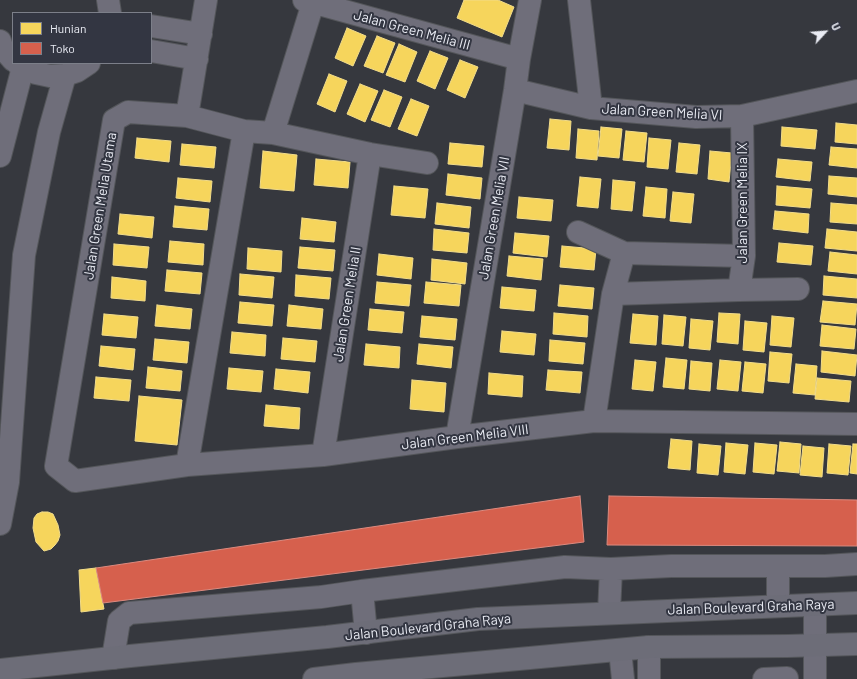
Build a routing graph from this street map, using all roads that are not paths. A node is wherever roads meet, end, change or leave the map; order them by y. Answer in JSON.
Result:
{"nodes":[{"id":1,"x":108,"y":0,"type":"edge"},
{"id":2,"x":206,"y":0,"type":"edge"},
{"id":3,"x":530,"y":0,"type":"edge"},
{"id":4,"x":579,"y":0,"type":"edge"},
{"id":5,"x":309,"y":1,"type":"edge"},
{"id":6,"x":110,"y":12,"type":"edge"},
{"id":7,"x":152,"y":26,"type":"edge"},
{"id":8,"x":201,"y":34,"type":"junction"},
{"id":9,"x":0,"y":41,"type":"edge"},
{"id":10,"x":152,"y":51,"type":"edge"},
{"id":11,"x":12,"y":57,"type":"edge"},
{"id":12,"x":197,"y":59,"type":"junction"},
{"id":13,"x":519,"y":59,"type":"junction"},
{"id":14,"x":18,"y":64,"type":"edge"},
{"id":15,"x":20,"y":64,"type":"edge"},
{"id":16,"x":88,"y":64,"type":"edge"},
{"id":17,"x":65,"y":75,"type":"junction"},
{"id":18,"x":515,"y":90,"type":"junction"},
{"id":19,"x":857,"y":91,"type":"edge"},
{"id":20,"x":591,"y":108,"type":"junction"},
{"id":21,"x":187,"y":116,"type":"junction"},
{"id":22,"x":742,"y":116,"type":"junction"},
{"id":23,"x":244,"y":130,"type":"junction"},
{"id":24,"x":273,"y":133,"type":"junction"},
{"id":25,"x":370,"y":154,"type":"junction"},
{"id":26,"x":0,"y":156,"type":"edge"},
{"id":27,"x":427,"y":162,"type":"dead end"},
{"id":28,"x":578,"y":232,"type":"dead end"},
{"id":29,"x":624,"y":254,"type":"junction"},
{"id":30,"x":744,"y":256,"type":"junction"},
{"id":31,"x":798,"y":289,"type":"dead end"},
{"id":32,"x":738,"y":290,"type":"junction"},
{"id":33,"x":613,"y":294,"type":"junction"},
{"id":34,"x":8,"y":349,"type":"edge"},
{"id":35,"x":594,"y":421,"type":"junction"},
{"id":36,"x":857,"y":424,"type":"edge"},
{"id":37,"x":457,"y":437,"type":"junction"},
{"id":38,"x":323,"y":455,"type":"junction"},
{"id":39,"x":187,"y":465,"type":"junction"},
{"id":40,"x":75,"y":481,"type":"joint"},
{"id":41,"x":0,"y":524,"type":"edge"},
{"id":42,"x":857,"y":564,"type":"edge"},
{"id":43,"x":778,"y":566,"type":"junction"},
{"id":44,"x":611,"y":569,"type":"junction"},
{"id":45,"x":362,"y":590,"type":"junction"},
{"id":46,"x":857,"y":603,"type":"edge"},
{"id":47,"x":815,"y":605,"type":"junction"},
{"id":48,"x":778,"y":606,"type":"junction"},
{"id":49,"x":610,"y":613,"type":"junction"},
{"id":50,"x":366,"y":633,"type":"junction"},
{"id":51,"x":857,"y":644,"type":"edge"},
{"id":52,"x":815,"y":646,"type":"junction"},
{"id":53,"x":649,"y":647,"type":"junction"},
{"id":54,"x":620,"y":650,"type":"junction"},
{"id":55,"x":113,"y":658,"type":"junction"},
{"id":56,"x":6,"y":672,"type":"edge"},
{"id":57,"x":357,"y":676,"type":"edge"},
{"id":58,"x":322,"y":678,"type":"edge"},
{"id":59,"x":787,"y":678,"type":"dead end"},
{"id":60,"x":623,"y":679,"type":"edge"},
{"id":61,"x":649,"y":679,"type":"edge"},
{"id":62,"x":764,"y":679,"type":"edge"},
{"id":63,"x":815,"y":679,"type":"edge"}],
"edges":[{"from":1,"to":6,"type":"street"},
{"from":2,"to":8,"type":"street"},
{"from":3,"to":13,"type":"street","name":"Jalan Green Melia VII"},
{"from":4,"to":20,"type":"street"},
{"from":5,"to":13,"type":"street","name":"Jalan Green Melia III"},
{"from":5,"to":24,"type":"street"},
{"from":7,"to":8,"type":"street"},
{"from":8,"to":12,"type":"street"},
{"from":9,"to":11,"type":"street"},
{"from":10,"to":12,"type":"street"},
{"from":12,"to":21,"type":"street"},
{"from":13,"to":18,"type":"street","name":"Jalan Green Melia VII"},
{"from":14,"to":26,"type":"street"},
{"from":15,"to":17,"type":"street"},
{"from":16,"to":17,"type":"street"},
{"from":17,"to":34,"type":"street"},
{"from":18,"to":20,"type":"street","name":"Jalan Green Melia VI"},
{"from":18,"to":37,"type":"street","name":"Jalan Green Melia VII"},
{"from":19,"to":22,"type":"street","name":"Jalan Green Melia VI"},
{"from":20,"to":22,"type":"street","name":"Jalan Green Melia VI"},
{"from":21,"to":23,"type":"street","name":"Jalan Green Melia Utama"},
{"from":21,"to":40,"type":"street","name":"Jalan Green Melia Utama"},
{"from":22,"to":30,"type":"street","name":"Jalan Green Melia IX"},
{"from":23,"to":24,"type":"street","name":"Jalan Green Melia Utama"},
{"from":23,"to":39,"type":"street"},
{"from":24,"to":25,"type":"street","name":"Jalan Green Melia Utama"},
{"from":25,"to":27,"type":"street","name":"Jalan Green Melia Utama"},
{"from":25,"to":38,"type":"street","name":"Jalan Green Melia II"},
{"from":28,"to":29,"type":"street"},
{"from":29,"to":30,"type":"street"},
{"from":29,"to":33,"type":"street"},
{"from":30,"to":32,"type":"street","name":"Jalan Green Melia IX"},
{"from":31,"to":32,"type":"street"},
{"from":32,"to":33,"type":"street"},
{"from":33,"to":35,"type":"street"},
{"from":34,"to":41,"type":"street"},
{"from":35,"to":36,"type":"street","name":"Jalan Green Melia VIII"},
{"from":35,"to":37,"type":"street","name":"Jalan Green Melia VIII"},
{"from":37,"to":38,"type":"street","name":"Jalan Green Melia VIII"},
{"from":38,"to":39,"type":"street","name":"Jalan Green Melia VIII"},
{"from":39,"to":40,"type":"street","name":"Jalan Green Melia VIII"},
{"from":42,"to":43,"type":"street"},
{"from":43,"to":44,"type":"street"},
{"from":43,"to":48,"type":"street"},
{"from":44,"to":45,"type":"street"},
{"from":44,"to":49,"type":"street"},
{"from":45,"to":50,"type":"street"},
{"from":45,"to":55,"type":"street"},
{"from":46,"to":47,"type":"main road","name":"Jalan Boulevard Graha Raya"},
{"from":47,"to":48,"type":"main road","name":"Jalan Boulevard Graha Raya"},
{"from":47,"to":52,"type":"street"},
{"from":48,"to":49,"type":"main road","name":"Jalan Boulevard Graha Raya"},
{"from":49,"to":50,"type":"main road","name":"Jalan Boulevard Graha Raya"},
{"from":50,"to":55,"type":"main road","name":"Jalan Boulevard Graha Raya"},
{"from":51,"to":52,"type":"main road"},
{"from":52,"to":53,"type":"main road"},
{"from":52,"to":63,"type":"street"},
{"from":53,"to":54,"type":"main road"},
{"from":53,"to":61,"type":"street"},
{"from":54,"to":57,"type":"main road"},
{"from":54,"to":60,"type":"street"},
{"from":55,"to":56,"type":"main road","name":"Jalan Boulevard Graha Raya"},
{"from":57,"to":58,"type":"main road"},
{"from":59,"to":62,"type":"street"}]}
